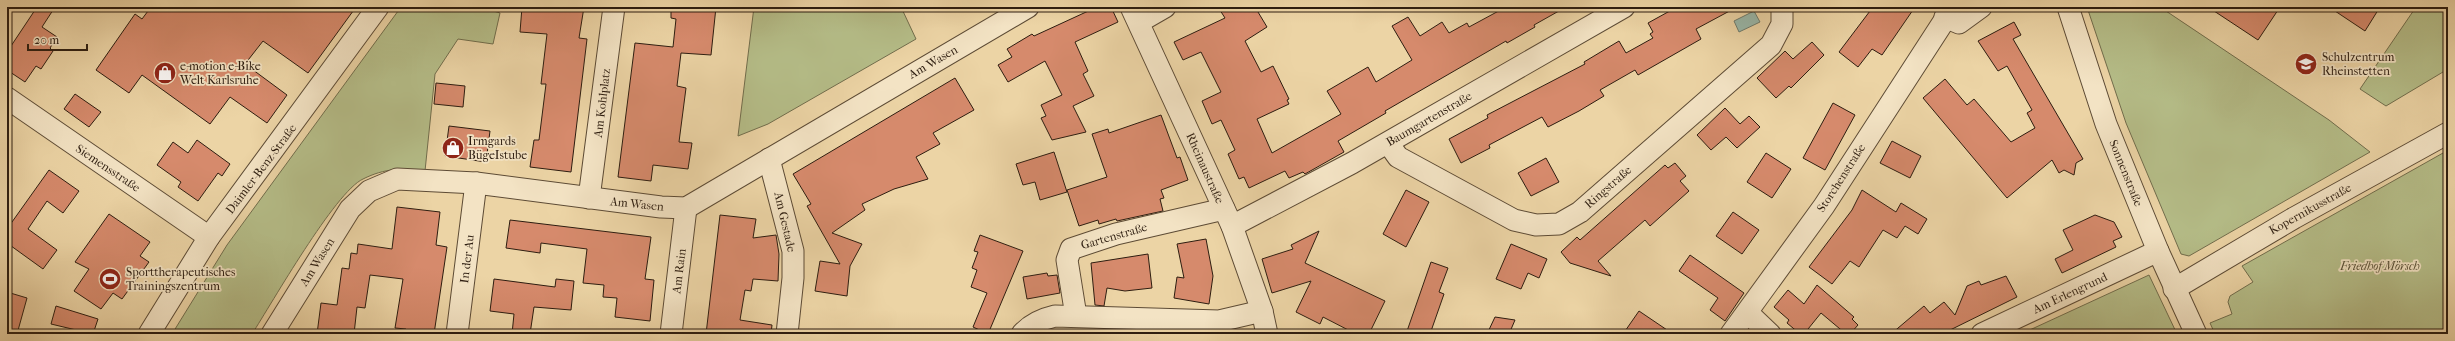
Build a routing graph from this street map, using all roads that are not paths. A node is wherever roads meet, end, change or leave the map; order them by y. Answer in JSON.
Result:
{"nodes":[{"id":1,"x":378,"y":7,"type":"edge"},
{"id":2,"x":614,"y":7,"type":"edge"},
{"id":3,"x":1028,"y":7,"type":"edge"},
{"id":4,"x":1164,"y":7,"type":"edge"},
{"id":5,"x":1624,"y":7,"type":"edge"},
{"id":6,"x":1782,"y":7,"type":"edge"},
{"id":7,"x":1981,"y":7,"type":"edge"},
{"id":8,"x":2068,"y":7,"type":"edge"},
{"id":9,"x":1949,"y":12,"type":"edge"},
{"id":10,"x":1135,"y":15,"type":"edge"},
{"id":11,"x":7,"y":98,"type":"edge"},
{"id":12,"x":2448,"y":133,"type":"edge"},
{"id":13,"x":1388,"y":143,"type":"junction"},
{"id":14,"x":769,"y":158,"type":"junction"},
{"id":15,"x":476,"y":183,"type":"junction"},
{"id":16,"x":589,"y":198,"type":"junction"},
{"id":17,"x":686,"y":208,"type":"junction"},
{"id":18,"x":1228,"y":217,"type":"junction"},
{"id":19,"x":209,"y":237,"type":"junction"},
{"id":20,"x":2158,"y":251,"type":"junction"},
{"id":21,"x":2174,"y":288,"type":"junction"},
{"id":22,"x":1262,"y":311,"type":"junction"},
{"id":23,"x":1748,"y":313,"type":"junction"},
{"id":24,"x":1076,"y":316,"type":"junction"},
{"id":25,"x":149,"y":334,"type":"edge"},
{"id":26,"x":272,"y":334,"type":"edge"},
{"id":27,"x":457,"y":334,"type":"edge"},
{"id":28,"x":671,"y":334,"type":"edge"},
{"id":29,"x":787,"y":334,"type":"edge"},
{"id":30,"x":1022,"y":334,"type":"edge"},
{"id":31,"x":1267,"y":334,"type":"edge"},
{"id":32,"x":1731,"y":334,"type":"edge"},
{"id":33,"x":1770,"y":334,"type":"edge"},
{"id":34,"x":1982,"y":334,"type":"edge"},
{"id":35,"x":2196,"y":334,"type":"edge"}],
"edges":[{"from":1,"to":19,"type":"street","name":"Daimler-Benz-Straße"},
{"from":2,"to":16,"type":"street","name":"Am Kohlplatz"},
{"from":3,"to":14,"type":"street","name":"Am Wasen"},
{"from":4,"to":10,"type":"street"},
{"from":5,"to":13,"type":"street","name":"Baumgartenstraße"},
{"from":6,"to":13,"type":"street","name":"Ringstraße"},
{"from":7,"to":9,"type":"street","name":"Storchenstraße"},
{"from":8,"to":20,"type":"street","name":"Sonnenstraße"},
{"from":9,"to":23,"type":"street","name":"Storchenstraße"},
{"from":10,"to":18,"type":"street","name":"Rheinaustraße"},
{"from":11,"to":19,"type":"street","name":"Siemensstraße"},
{"from":12,"to":21,"type":"street","name":"Kopernikusstraße"},
{"from":13,"to":18,"type":"street","name":"Baumgartenstraße"},
{"from":14,"to":17,"type":"street","name":"Am Wasen"},
{"from":14,"to":29,"type":"street","name":"Am Gestade"},
{"from":15,"to":16,"type":"street","name":"Am Wasen"},
{"from":15,"to":26,"type":"street","name":"Am Wasen"},
{"from":15,"to":27,"type":"street","name":"In der Au"},
{"from":16,"to":17,"type":"street","name":"Am Wasen"},
{"from":17,"to":28,"type":"street","name":"Am Rain"},
{"from":18,"to":22,"type":"street","name":"Rheinaustraße"},
{"from":18,"to":24,"type":"street","name":"Gartenstraße"},
{"from":19,"to":25,"type":"street","name":"Daimler-Benz-Straße"},
{"from":20,"to":21,"type":"street","name":"Sonnenstraße"},
{"from":20,"to":34,"type":"street","name":"Am Erlengrund"},
{"from":21,"to":35,"type":"street","name":"Sonnenstraße"},
{"from":22,"to":24,"type":"street"},
{"from":22,"to":31,"type":"street","name":"Rheinaustraße"},
{"from":23,"to":32,"type":"street","name":"Storchenstraße"},
{"from":23,"to":33,"type":"street"},
{"from":24,"to":30,"type":"street"}]}
